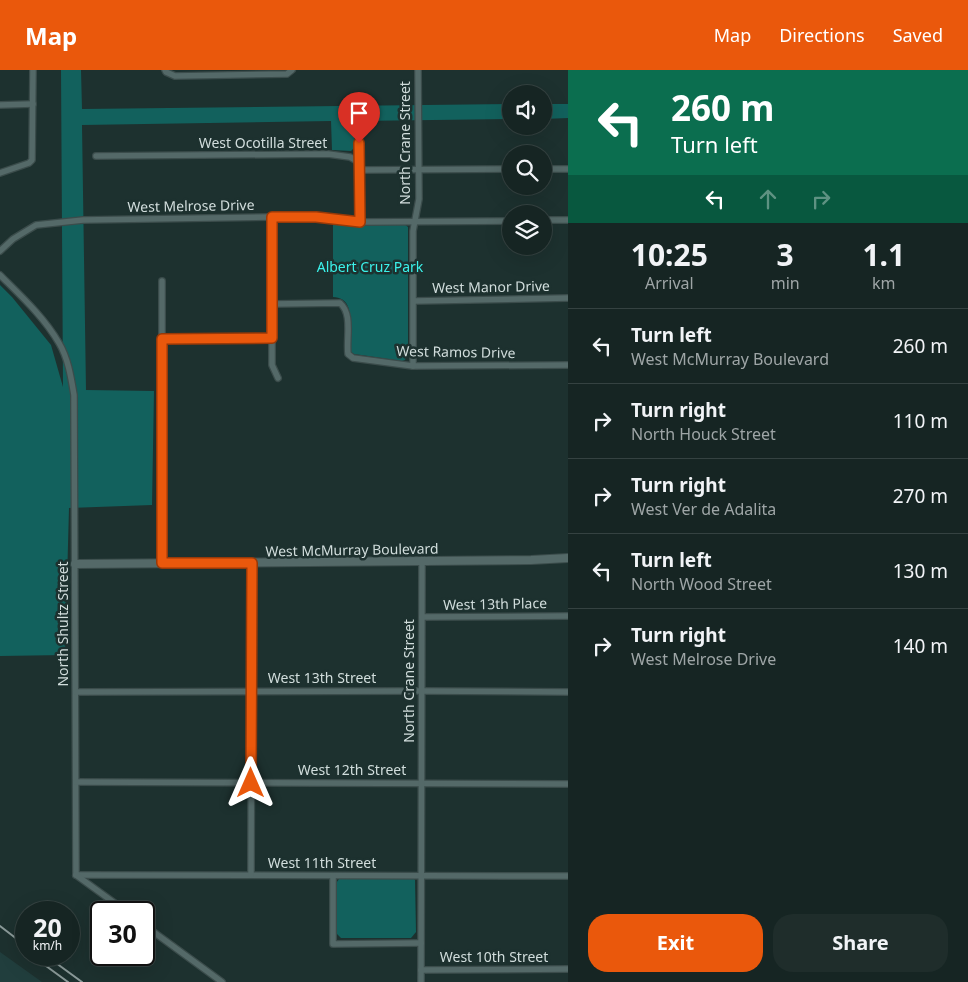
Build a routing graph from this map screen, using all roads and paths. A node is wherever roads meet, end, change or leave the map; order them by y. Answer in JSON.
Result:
{"nodes":[{"id":1,"x":33,"y":70,"type":"edge"},
{"id":2,"x":165,"y":70,"type":"edge"},
{"id":3,"x":292,"y":70,"type":"edge"},
{"id":4,"x":418,"y":70,"type":"edge"},
{"id":5,"x":33,"y":104,"type":"junction"},
{"id":6,"x":0,"y":105,"type":"edge"},
{"id":7,"x":359,"y":130,"type":"dead end"},
{"id":8,"x":96,"y":156,"type":"dead end"},
{"id":9,"x":418,"y":169,"type":"junction"},
{"id":10,"x":502,"y":169,"type":"edge"},
{"id":11,"x":552,"y":169,"type":"edge"},
{"id":12,"x":568,"y":169,"type":"edge"},
{"id":13,"x":360,"y":170,"type":"junction"},
{"id":14,"x":0,"y":173,"type":"edge"},
{"id":15,"x":272,"y":217,"type":"junction"},
{"id":16,"x":552,"y":220,"type":"edge"},
{"id":17,"x":568,"y":220,"type":"edge"},
{"id":18,"x":502,"y":221,"type":"edge"},
{"id":19,"x":360,"y":222,"type":"junction"},
{"id":20,"x":416,"y":222,"type":"junction"},
{"id":21,"x":0,"y":251,"type":"edge"},
{"id":22,"x":0,"y":275,"type":"edge"},
{"id":23,"x":162,"y":281,"type":"dead end"},
{"id":24,"x":568,"y":298,"type":"edge"},
{"id":25,"x":414,"y":301,"type":"junction"},
{"id":26,"x":272,"y":304,"type":"junction"},
{"id":27,"x":272,"y":338,"type":"junction"},
{"id":28,"x":162,"y":339,"type":"junction"},
{"id":29,"x":568,"y":365,"type":"edge"},
{"id":30,"x":413,"y":366,"type":"junction"},
{"id":31,"x":278,"y":378,"type":"dead end"},
{"id":32,"x":568,"y":558,"type":"edge"},
{"id":33,"x":422,"y":561,"type":"junction"},
{"id":34,"x":162,"y":563,"type":"junction"},
{"id":35,"x":252,"y":563,"type":"junction"},
{"id":36,"x":75,"y":564,"type":"junction"},
{"id":37,"x":568,"y":616,"type":"edge"},
{"id":38,"x":422,"y":617,"type":"junction"},
{"id":39,"x":251,"y":691,"type":"junction"},
{"id":40,"x":421,"y":691,"type":"junction"},
{"id":41,"x":76,"y":692,"type":"junction"},
{"id":42,"x":568,"y":692,"type":"edge"},
{"id":43,"x":76,"y":782,"type":"junction"},
{"id":44,"x":251,"y":783,"type":"junction"},
{"id":45,"x":421,"y":783,"type":"junction"},
{"id":46,"x":568,"y":784,"type":"edge"},
{"id":47,"x":76,"y":875,"type":"junction"},
{"id":48,"x":251,"y":875,"type":"junction"},
{"id":49,"x":333,"y":876,"type":"junction"},
{"id":50,"x":422,"y":876,"type":"junction"},
{"id":51,"x":568,"y":876,"type":"edge"},
{"id":52,"x":112,"y":901,"type":"edge"},
{"id":53,"x":155,"y":933,"type":"edge"},
{"id":54,"x":421,"y":943,"type":"junction"},
{"id":55,"x":568,"y":969,"type":"edge"},
{"id":56,"x":421,"y":970,"type":"junction"},
{"id":57,"x":222,"y":982,"type":"edge"},
{"id":58,"x":421,"y":982,"type":"edge"}],
"edges":[{"from":1,"to":5,"type":"street"},
{"from":2,"to":3,"type":"street"},
{"from":4,"to":9,"type":"street","name":"North Crane Street"},
{"from":5,"to":6,"type":"street"},
{"from":5,"to":14,"type":"street"},
{"from":7,"to":13,"type":"street"},
{"from":8,"to":13,"type":"street","name":"West Ocotilla Street"},
{"from":9,"to":10,"type":"street"},
{"from":9,"to":13,"type":"street"},
{"from":9,"to":20,"type":"street","name":"North Crane Street"},
{"from":11,"to":12,"type":"street"},
{"from":13,"to":19,"type":"street"},
{"from":15,"to":19,"type":"street","name":"West Melrose Drive"},
{"from":15,"to":21,"type":"street","name":"West Melrose Drive"},
{"from":15,"to":26,"type":"street"},
{"from":16,"to":17,"type":"street"},
{"from":18,"to":20,"type":"street","name":"West Melrose Drive"},
{"from":19,"to":20,"type":"street","name":"West Melrose Drive"},
{"from":20,"to":25,"type":"street","name":"North Crane Street"},
{"from":22,"to":36,"type":"street","name":"North Shultz Street"},
{"from":23,"to":28,"type":"street"},
{"from":24,"to":25,"type":"street","name":"West Manor Drive"},
{"from":25,"to":30,"type":"street","name":"North Crane Street"},
{"from":26,"to":27,"type":"street"},
{"from":26,"to":30,"type":"street","name":"West Ramos Drive"},
{"from":27,"to":28,"type":"street"},
{"from":27,"to":31,"type":"street"},
{"from":28,"to":34,"type":"street"},
{"from":29,"to":30,"type":"street","name":"West Ramos Drive"},
{"from":32,"to":33,"type":"street","name":"West McMurray Boulevard"},
{"from":33,"to":35,"type":"street","name":"West McMurray Boulevard"},
{"from":33,"to":38,"type":"street","name":"North Crane Street"},
{"from":34,"to":35,"type":"street","name":"West McMurray Boulevard"},
{"from":34,"to":36,"type":"street","name":"West McMurray Boulevard"},
{"from":35,"to":39,"type":"street"},
{"from":36,"to":41,"type":"street","name":"North Shultz Street"},
{"from":37,"to":38,"type":"street","name":"West 13th Place"},
{"from":38,"to":40,"type":"street","name":"North Crane Street"},
{"from":39,"to":40,"type":"street","name":"West 13th Street"},
{"from":39,"to":41,"type":"street","name":"West 13th Street"},
{"from":39,"to":44,"type":"street"},
{"from":40,"to":42,"type":"street","name":"West 13th Street"},
{"from":40,"to":45,"type":"street","name":"North Crane Street"},
{"from":41,"to":43,"type":"street","name":"North Shultz Street"},
{"from":43,"to":44,"type":"street","name":"West 12th Street"},
{"from":43,"to":47,"type":"street","name":"North Shultz Street"},
{"from":44,"to":45,"type":"street","name":"West 12th Street"},
{"from":44,"to":48,"type":"street"},
{"from":45,"to":46,"type":"street","name":"West 12th Street"},
{"from":45,"to":50,"type":"street","name":"North Crane Street"},
{"from":47,"to":48,"type":"street","name":"West 11th Street"},
{"from":47,"to":52,"type":"street"},
{"from":48,"to":49,"type":"street","name":"West 11th Street"},
{"from":49,"to":50,"type":"street","name":"West 11th Street"},
{"from":49,"to":54,"type":"street"},
{"from":50,"to":51,"type":"street","name":"West 11th Street"},
{"from":50,"to":54,"type":"street","name":"North Crane Street"},
{"from":53,"to":57,"type":"street"},
{"from":54,"to":56,"type":"street","name":"North Crane Street"},
{"from":55,"to":56,"type":"street","name":"West 10th Street"},
{"from":56,"to":58,"type":"street","name":"North Crane Street"}]}
